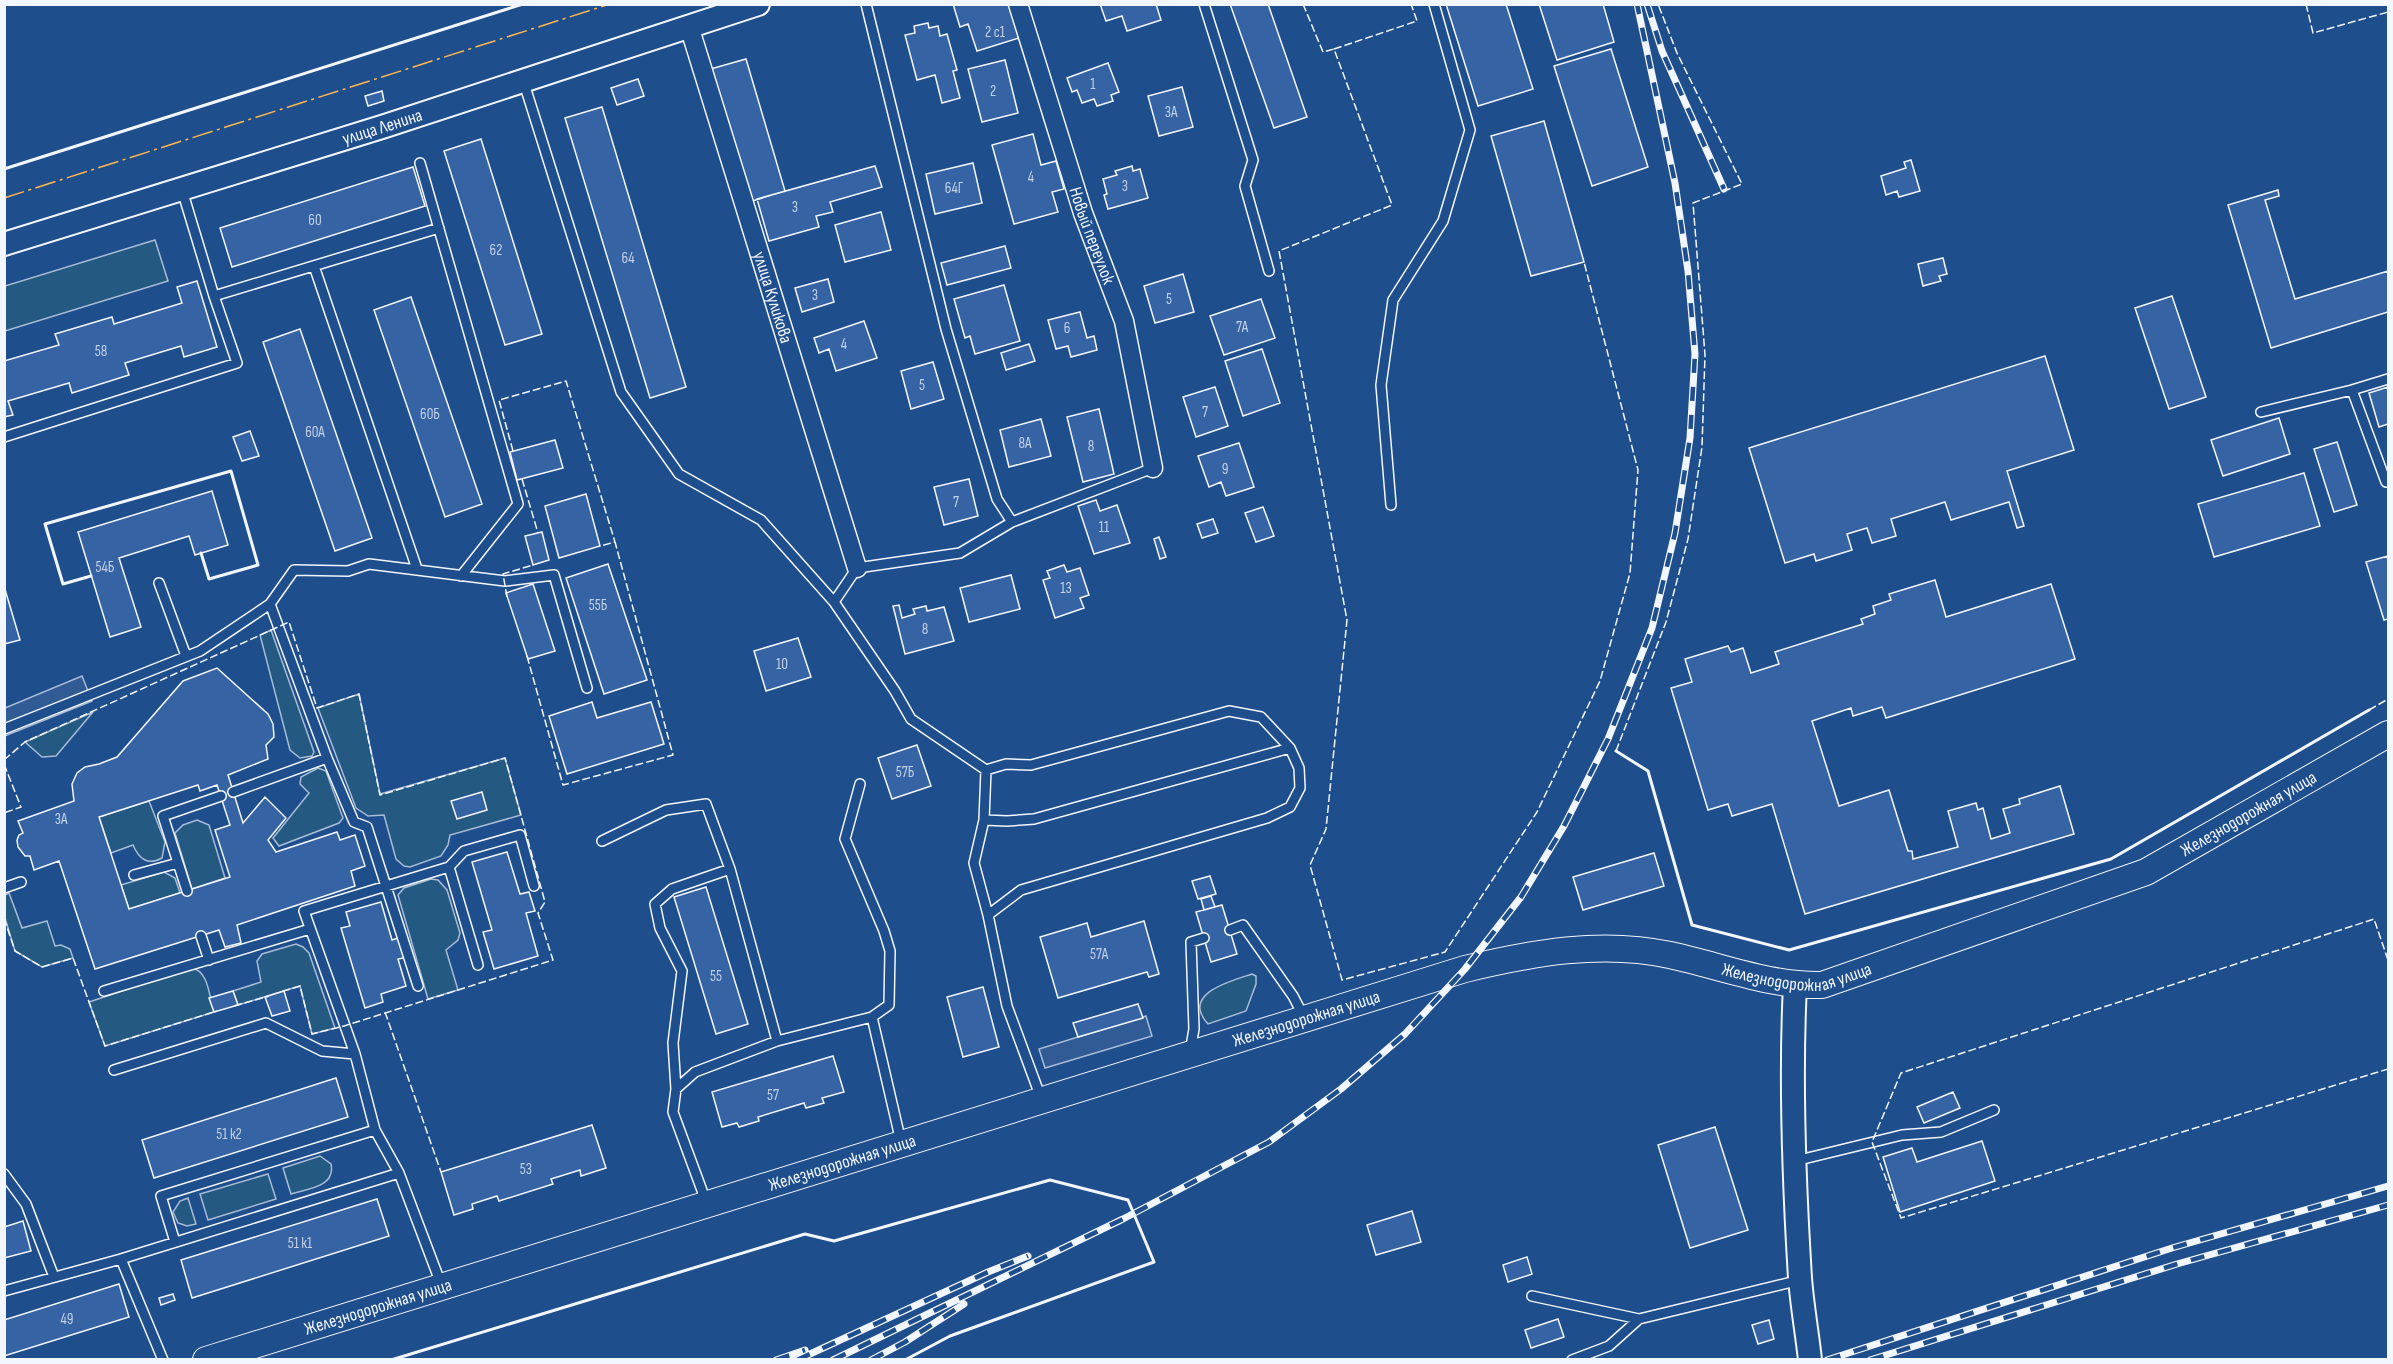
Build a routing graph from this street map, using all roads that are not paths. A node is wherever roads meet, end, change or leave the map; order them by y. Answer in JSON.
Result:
{"nodes":[{"id":1,"x":758,"y":4,"type":"edge"},
{"id":2,"x":866,"y":4,"type":"edge"},
{"id":3,"x":1018,"y":4,"type":"edge"},
{"id":4,"x":1204,"y":4,"type":"edge"},
{"id":5,"x":1434,"y":4,"type":"edge"},
{"id":6,"x":689,"y":26,"type":"junction"},
{"id":7,"x":523,"y":80,"type":"junction"},
{"id":8,"x":420,"y":162,"type":"dead end"},
{"id":9,"x":182,"y":189,"type":"junction"},
{"id":10,"x":439,"y":228,"type":"junction"},
{"id":11,"x":4,"y":243,"type":"edge"},
{"id":12,"x":314,"y":266,"type":"junction"},
{"id":13,"x":1269,"y":271,"type":"dead end"},
{"id":14,"x":214,"y":296,"type":"junction"},
{"id":15,"x":2388,"y":379,"type":"edge"},
{"id":16,"x":2352,"y":390,"type":"junction"},
{"id":17,"x":2261,"y":412,"type":"dead end"},
{"id":18,"x":4,"y":437,"type":"edge"},
{"id":19,"x":1153,"y":468,"type":"joint"},
{"id":20,"x":2388,"y":482,"type":"edge"},
{"id":21,"x":1391,"y":505,"type":"dead end"},
{"id":22,"x":1012,"y":522,"type":"junction"},
{"id":23,"x":417,"y":568,"type":"junction"},
{"id":24,"x":857,"y":568,"type":"junction"},
{"id":25,"x":461,"y":576,"type":"junction"},
{"id":26,"x":159,"y":584,"type":"dead end"},
{"id":27,"x":834,"y":602,"type":"junction"},
{"id":28,"x":270,"y":604,"type":"junction"},
{"id":29,"x":186,"y":656,"type":"junction"},
{"id":30,"x":587,"y":688,"type":"dead end"},
{"id":31,"x":4,"y":729,"type":"edge"},
{"id":32,"x":2388,"y":734,"type":"edge"},
{"id":33,"x":1290,"y":748,"type":"junction"},
{"id":34,"x":327,"y":758,"type":"junction"},
{"id":35,"x":986,"y":770,"type":"junction"},
{"id":36,"x":860,"y":784,"type":"dead end"},
{"id":37,"x":233,"y":792,"type":"dead end"},
{"id":38,"x":220,"y":796,"type":"dead end"},
{"id":39,"x":984,"y":820,"type":"junction"},
{"id":40,"x":602,"y":841,"type":"dead end"},
{"id":41,"x":178,"y":862,"type":"junction"},
{"id":42,"x":449,"y":867,"type":"junction"},
{"id":43,"x":730,"y":869,"type":"junction"},
{"id":44,"x":134,"y":875,"type":"dead end"},
{"id":45,"x":21,"y":882,"type":"dead end"},
{"id":46,"x":386,"y":885,"type":"junction"},
{"id":47,"x":534,"y":886,"type":"dead end"},
{"id":48,"x":4,"y":888,"type":"edge"},
{"id":49,"x":187,"y":891,"type":"dead end"},
{"id":50,"x":988,"y":915,"type":"junction"},
{"id":51,"x":310,"y":929,"type":"junction"},
{"id":52,"x":1230,"y":930,"type":"dead end"},
{"id":53,"x":201,"y":936,"type":"dead end"},
{"id":54,"x":1204,"y":938,"type":"dead end"},
{"id":55,"x":209,"y":960,"type":"junction"},
{"id":56,"x":478,"y":965,"type":"dead end"},
{"id":57,"x":418,"y":986,"type":"dead end"},
{"id":58,"x":1795,"y":986,"type":"junction"},
{"id":59,"x":104,"y":991,"type":"dead end"},
{"id":60,"x":872,"y":1017,"type":"junction"},
{"id":61,"x":1305,"y":1019,"type":"junction"},
{"id":62,"x":777,"y":1041,"type":"junction"},
{"id":63,"x":355,"y":1054,"type":"junction"},
{"id":64,"x":1189,"y":1055,"type":"junction"},
{"id":65,"x":114,"y":1070,"type":"dead end"},
{"id":66,"x":676,"y":1089,"type":"junction"},
{"id":67,"x":1041,"y":1101,"type":"junction"},
{"id":68,"x":1994,"y":1110,"type":"dead end"},
{"id":69,"x":375,"y":1130,"type":"junction"},
{"id":70,"x":902,"y":1144,"type":"junction"},
{"id":71,"x":1795,"y":1161,"type":"junction"},
{"id":72,"x":399,"y":1173,"type":"junction"},
{"id":73,"x":4,"y":1174,"type":"edge"},
{"id":74,"x":707,"y":1204,"type":"junction"},
{"id":75,"x":175,"y":1242,"type":"junction"},
{"id":76,"x":121,"y":1259,"type":"junction"},
{"id":77,"x":54,"y":1277,"type":"junction"},
{"id":78,"x":1800,"y":1280,"type":"junction"},
{"id":79,"x":441,"y":1286,"type":"junction"},
{"id":80,"x":4,"y":1291,"type":"edge"},
{"id":81,"x":1532,"y":1296,"type":"dead end"},
{"id":82,"x":1639,"y":1319,"type":"junction"},
{"id":83,"x":162,"y":1359,"type":"edge"},
{"id":84,"x":206,"y":1359,"type":"edge"},
{"id":85,"x":1572,"y":1359,"type":"edge"},
{"id":86,"x":1810,"y":1359,"type":"edge"}],
"edges":[{"from":1,"to":6,"type":"street","name":"улица Ленина"},
{"from":2,"to":22,"type":"lane"},
{"from":3,"to":19,"type":"street","name":"Новый переулок"},
{"from":4,"to":13,"type":"lane"},
{"from":5,"to":21,"type":"lane"},
{"from":6,"to":7,"type":"street","name":"улица Ленина"},
{"from":6,"to":24,"type":"street","name":"улица Куликова"},
{"from":7,"to":9,"type":"street","name":"улица Ленина"},
{"from":7,"to":27,"type":"lane"},
{"from":8,"to":10,"type":"lane"},
{"from":9,"to":11,"type":"street","name":"улица Ленина"},
{"from":9,"to":14,"type":"lane"},
{"from":10,"to":12,"type":"lane"},
{"from":10,"to":25,"type":"lane"},
{"from":12,"to":14,"type":"lane"},
{"from":12,"to":23,"type":"lane"},
{"from":14,"to":18,"type":"lane"},
{"from":15,"to":16,"type":"lane"},
{"from":16,"to":17,"type":"lane"},
{"from":16,"to":20,"type":"lane"},
{"from":19,"to":22,"type":"lane"},
{"from":22,"to":24,"type":"lane"},
{"from":23,"to":25,"type":"lane"},
{"from":23,"to":28,"type":"lane"},
{"from":24,"to":27,"type":"lane"},
{"from":25,"to":30,"type":"lane"},
{"from":26,"to":29,"type":"lane"},
{"from":27,"to":35,"type":"lane"},
{"from":28,"to":29,"type":"lane"},
{"from":28,"to":34,"type":"lane"},
{"from":29,"to":31,"type":"lane"},
{"from":32,"to":58,"type":"main road","name":"Железнодорожная улица"},
{"from":33,"to":35,"type":"lane"},
{"from":33,"to":39,"type":"lane"},
{"from":33,"to":50,"type":"lane"},
{"from":34,"to":37,"type":"lane"},
{"from":34,"to":46,"type":"lane"},
{"from":35,"to":39,"type":"lane"},
{"from":36,"to":60,"type":"lane"},
{"from":38,"to":41,"type":"lane"},
{"from":39,"to":50,"type":"lane"},
{"from":40,"to":43,"type":"lane"},
{"from":41,"to":44,"type":"lane"},
{"from":41,"to":49,"type":"lane"},
{"from":42,"to":46,"type":"lane"},
{"from":42,"to":47,"type":"lane"},
{"from":42,"to":56,"type":"lane"},
{"from":43,"to":62,"type":"lane"},
{"from":43,"to":66,"type":"lane"},
{"from":45,"to":48,"type":"lane"},
{"from":46,"to":51,"type":"lane"},
{"from":46,"to":57,"type":"lane"},
{"from":50,"to":67,"type":"lane"},
{"from":51,"to":55,"type":"lane"},
{"from":51,"to":63,"type":"lane"},
{"from":52,"to":61,"type":"lane"},
{"from":53,"to":55,"type":"lane"},
{"from":54,"to":64,"type":"lane"},
{"from":55,"to":59,"type":"lane"},
{"from":58,"to":61,"type":"main road","name":"Железнодорожная улица"},
{"from":58,"to":71,"type":"street"},
{"from":60,"to":62,"type":"lane"},
{"from":60,"to":70,"type":"lane"},
{"from":61,"to":64,"type":"main road","name":"Железнодорожная улица"},
{"from":62,"to":66,"type":"lane"},
{"from":63,"to":65,"type":"lane"},
{"from":63,"to":69,"type":"lane"},
{"from":64,"to":67,"type":"main road","name":"Железнодорожная улица"},
{"from":66,"to":74,"type":"lane"},
{"from":67,"to":70,"type":"main road","name":"Железнодорожная улица"},
{"from":68,"to":71,"type":"lane"},
{"from":69,"to":72,"type":"lane"},
{"from":69,"to":75,"type":"lane"},
{"from":70,"to":74,"type":"main road","name":"Железнодорожная улица"},
{"from":71,"to":78,"type":"street"},
{"from":72,"to":75,"type":"lane"},
{"from":72,"to":79,"type":"lane"},
{"from":73,"to":77,"type":"lane"},
{"from":74,"to":79,"type":"main road","name":"Железнодорожная улица"},
{"from":75,"to":76,"type":"lane"},
{"from":76,"to":77,"type":"lane"},
{"from":76,"to":83,"type":"lane"},
{"from":77,"to":80,"type":"lane"},
{"from":78,"to":82,"type":"lane"},
{"from":78,"to":86,"type":"street"},
{"from":79,"to":84,"type":"main road","name":"Железнодорожная улица"},
{"from":81,"to":82,"type":"lane"},
{"from":82,"to":85,"type":"lane"}]}
